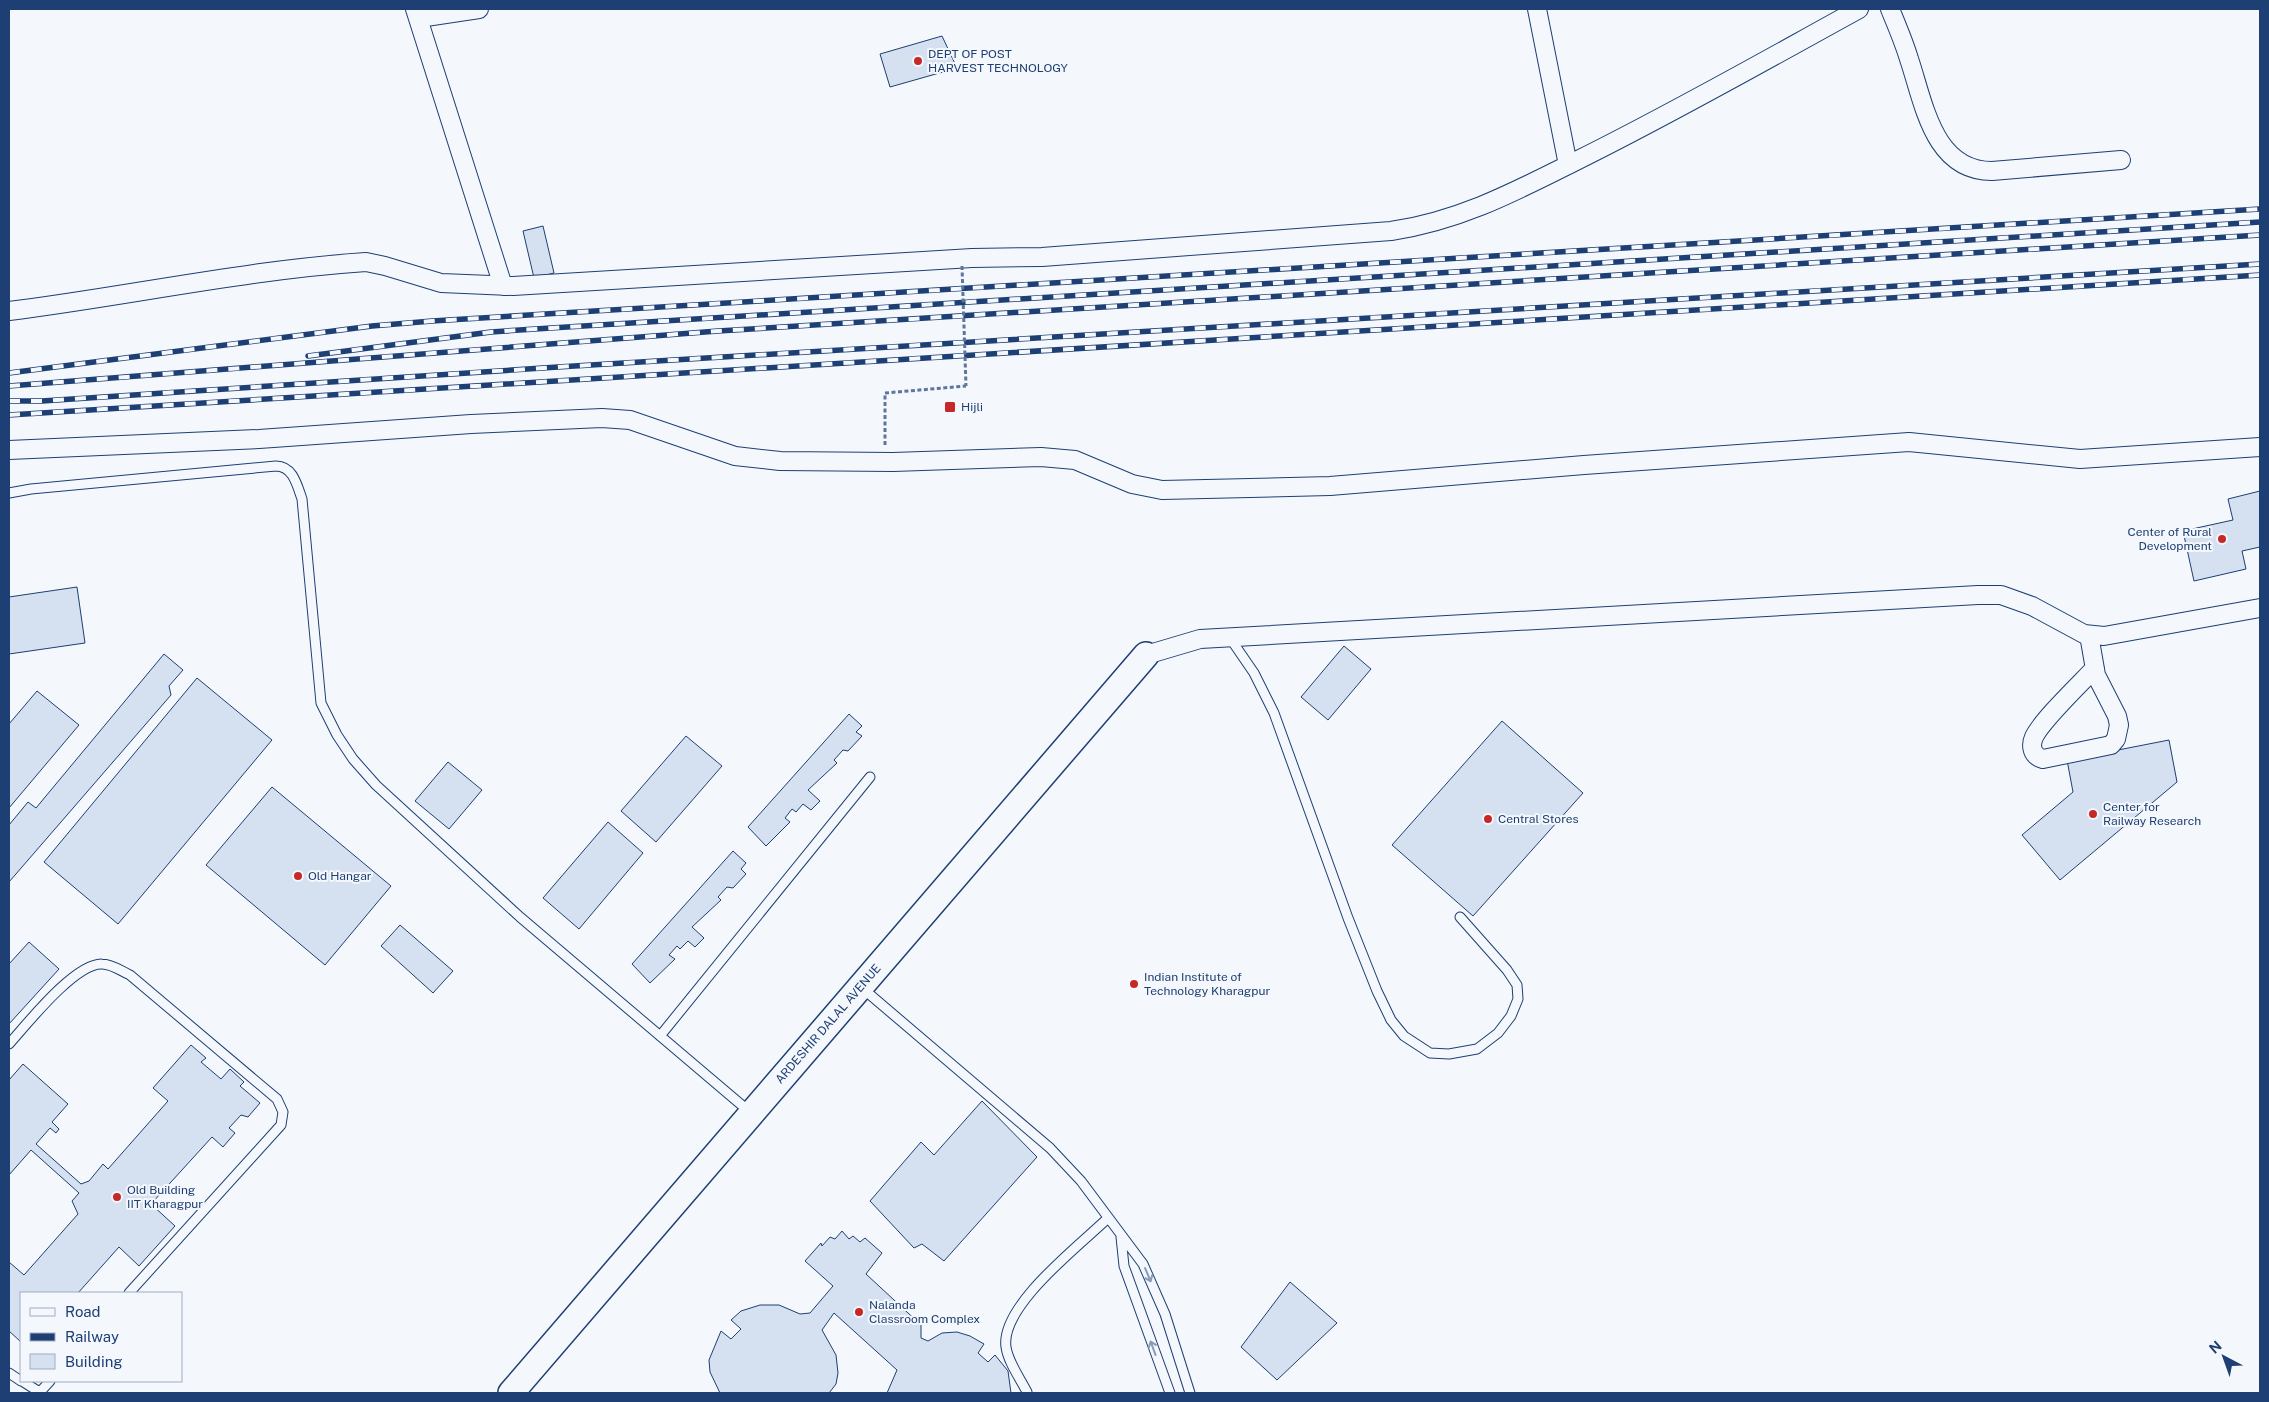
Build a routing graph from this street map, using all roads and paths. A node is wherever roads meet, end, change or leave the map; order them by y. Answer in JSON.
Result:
{"nodes":[{"id":1,"x":479,"y":9,"type":"edge"},
{"id":2,"x":1537,"y":9,"type":"edge"},
{"id":3,"x":1859,"y":9,"type":"edge"},
{"id":4,"x":1890,"y":9,"type":"edge"},
{"id":5,"x":417,"y":13,"type":"edge"},
{"id":6,"x":2121,"y":160,"type":"dead end"},
{"id":7,"x":1568,"y":165,"type":"junction"},
{"id":8,"x":962,"y":266,"type":"dead end"},
{"id":9,"x":503,"y":286,"type":"junction"},
{"id":10,"x":9,"y":311,"type":"edge"},
{"id":11,"x":2260,"y":447,"type":"edge"},
{"id":12,"x":9,"y":450,"type":"edge"},
{"id":13,"x":885,"y":462,"type":"junction"},
{"id":14,"x":9,"y":493,"type":"edge"},
{"id":15,"x":2260,"y":608,"type":"edge"},
{"id":16,"x":2090,"y":634,"type":"junction"},
{"id":17,"x":1230,"y":638,"type":"junction"},
{"id":18,"x":1146,"y":654,"type":"joint"},
{"id":19,"x":2095,"y":668,"type":"junction"},
{"id":20,"x":870,"y":777,"type":"dead end"},
{"id":21,"x":1460,"y":917,"type":"dead end"},
{"id":22,"x":861,"y":986,"type":"junction"},
{"id":23,"x":660,"y":1036,"type":"junction"},
{"id":24,"x":9,"y":1044,"type":"edge"},
{"id":25,"x":751,"y":1113,"type":"junction"},
{"id":26,"x":1108,"y":1218,"type":"junction"},
{"id":27,"x":1120,"y":1235,"type":"junction"},
{"id":28,"x":130,"y":1292,"type":"edge"},
{"id":29,"x":9,"y":1373,"type":"edge"},
{"id":30,"x":20,"y":1380,"type":"edge"},
{"id":31,"x":23,"y":1382,"type":"edge"},
{"id":32,"x":49,"y":1382,"type":"edge"},
{"id":33,"x":1027,"y":1392,"type":"dead end"},
{"id":34,"x":40,"y":1393,"type":"edge"},
{"id":35,"x":511,"y":1393,"type":"edge"},
{"id":36,"x":1170,"y":1393,"type":"edge"},
{"id":37,"x":1190,"y":1393,"type":"edge"}],
"edges":[{"from":1,"to":5,"type":"street"},
{"from":2,"to":7,"type":"street"},
{"from":3,"to":7,"type":"street"},
{"from":4,"to":6,"type":"street"},
{"from":5,"to":9,"type":"street"},
{"from":7,"to":9,"type":"street"},
{"from":8,"to":13,"type":"path","bridge":true},
{"from":9,"to":10,"type":"street"},
{"from":11,"to":13,"type":"street"},
{"from":12,"to":13,"type":"street"},
{"from":14,"to":23,"type":"lane"},
{"from":15,"to":16,"type":"street"},
{"from":16,"to":17,"type":"street"},
{"from":16,"to":19,"type":"street"},
{"from":17,"to":18,"type":"street"},
{"from":17,"to":21,"type":"lane"},
{"from":18,"to":22,"type":"street","name":"ARDESHIR DALAL AVENUE"},
{"from":19,"to":19,"type":"street"},
{"from":20,"to":23,"type":"lane"},
{"from":22,"to":25,"type":"street","name":"ARDESHIR DALAL AVENUE"},
{"from":22,"to":26,"type":"lane"},
{"from":23,"to":25,"type":"lane"},
{"from":24,"to":28,"type":"lane"},
{"from":25,"to":35,"type":"street","name":"ARDESHIR DALAL AVENUE"},
{"from":26,"to":27,"type":"lane"},
{"from":26,"to":33,"type":"lane"},
{"from":36,"to":27,"type":"lane","one_way":true},
{"from":27,"to":37,"type":"lane","one_way":true},
{"from":29,"to":30,"type":"lane"},
{"from":31,"to":34,"type":"lane"},
{"from":32,"to":34,"type":"lane"}]}
